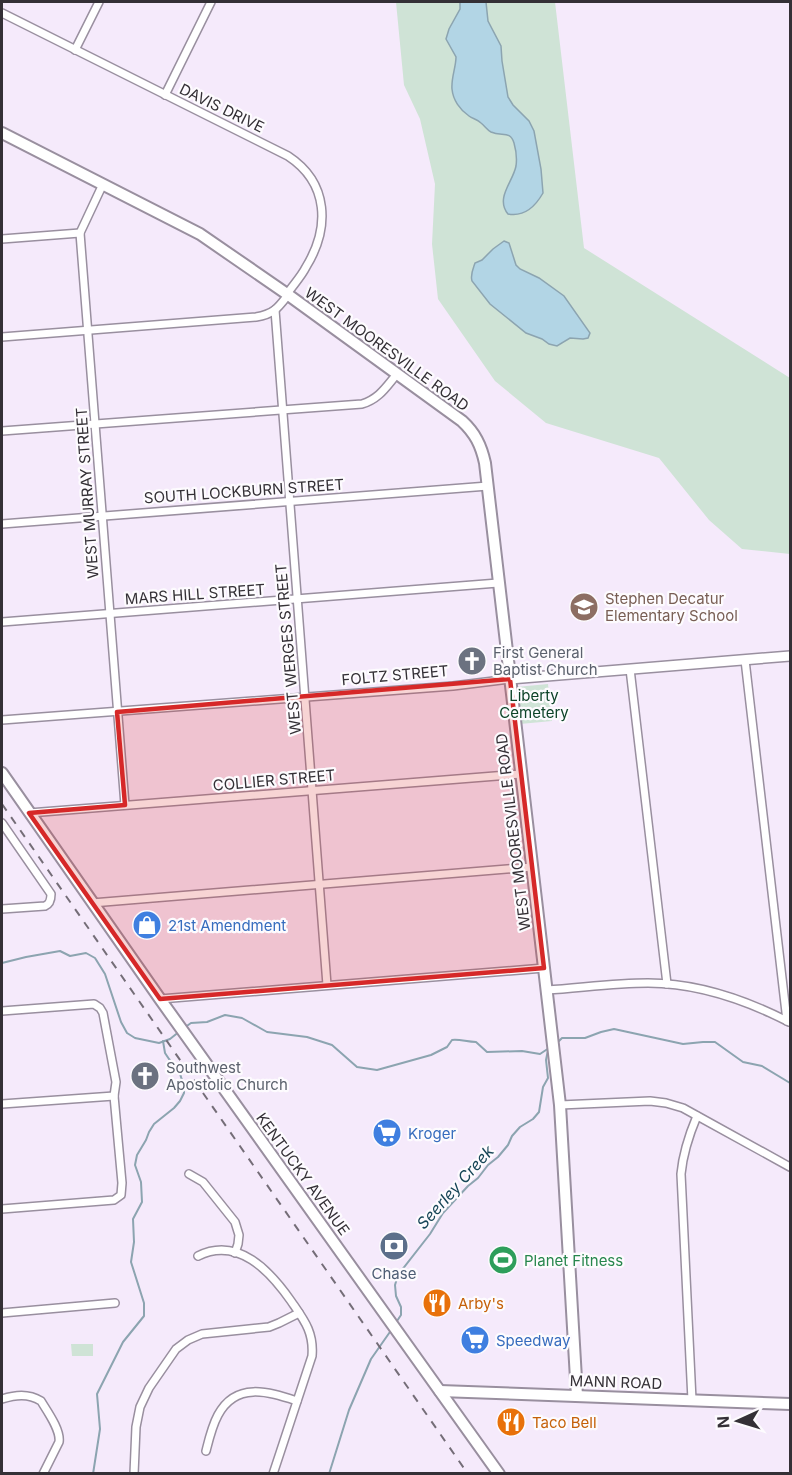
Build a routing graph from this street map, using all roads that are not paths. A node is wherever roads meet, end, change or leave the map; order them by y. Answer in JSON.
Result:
{"nodes":[{"id":1,"x":99,"y":2,"type":"edge"},
{"id":2,"x":211,"y":2,"type":"edge"},
{"id":3,"x":2,"y":14,"type":"edge"},
{"id":4,"x":75,"y":50,"type":"junction"},
{"id":5,"x":165,"y":95,"type":"junction"},
{"id":6,"x":2,"y":134,"type":"edge"},
{"id":7,"x":103,"y":184,"type":"junction"},
{"id":8,"x":80,"y":233,"type":"junction"},
{"id":9,"x":2,"y":239,"type":"edge"},
{"id":10,"x":287,"y":294,"type":"junction"},
{"id":11,"x":275,"y":310,"type":"junction"},
{"id":12,"x":87,"y":330,"type":"junction"},
{"id":13,"x":2,"y":337,"type":"edge"},
{"id":14,"x":397,"y":374,"type":"junction"},
{"id":15,"x":282,"y":410,"type":"junction"},
{"id":16,"x":95,"y":424,"type":"junction"},
{"id":17,"x":2,"y":431,"type":"edge"},
{"id":18,"x":488,"y":486,"type":"junction"},
{"id":19,"x":290,"y":501,"type":"junction"},
{"id":20,"x":102,"y":516,"type":"junction"},
{"id":21,"x":2,"y":524,"type":"edge"},
{"id":22,"x":498,"y":583,"type":"junction"},
{"id":23,"x":297,"y":599,"type":"junction"},
{"id":24,"x":110,"y":614,"type":"junction"},
{"id":25,"x":2,"y":622,"type":"edge"},
{"id":26,"x":790,"y":656,"type":"edge"},
{"id":27,"x":745,"y":660,"type":"junction"},
{"id":28,"x":630,"y":669,"type":"junction"},
{"id":29,"x":510,"y":679,"type":"junction"},
{"id":30,"x":305,"y":698,"type":"junction"},
{"id":31,"x":117,"y":712,"type":"junction"},
{"id":32,"x":2,"y":720,"type":"edge"},
{"id":33,"x":2,"y":773,"type":"edge"},
{"id":34,"x":521,"y":774,"type":"junction"},
{"id":35,"x":312,"y":790,"type":"junction"},
{"id":36,"x":125,"y":805,"type":"junction"},
{"id":37,"x":29,"y":813,"type":"junction"},
{"id":38,"x":2,"y":823,"type":"edge"},
{"id":39,"x":532,"y":867,"type":"junction"},
{"id":40,"x":320,"y":884,"type":"junction"},
{"id":41,"x":92,"y":903,"type":"junction"},
{"id":42,"x":2,"y":909,"type":"edge"},
{"id":43,"x":544,"y":968,"type":"junction"},
{"id":44,"x":667,"y":984,"type":"junction"},
{"id":45,"x":327,"y":985,"type":"junction"},
{"id":46,"x":547,"y":990,"type":"junction"},
{"id":47,"x":160,"y":999,"type":"junction"},
{"id":48,"x":2,"y":1011,"type":"edge"},
{"id":49,"x":789,"y":1022,"type":"edge"},
{"id":50,"x":114,"y":1096,"type":"junction"},
{"id":51,"x":2,"y":1104,"type":"edge"},
{"id":52,"x":560,"y":1105,"type":"junction"},
{"id":53,"x":697,"y":1116,"type":"junction"},
{"id":54,"x":790,"y":1167,"type":"edge"},
{"id":55,"x":189,"y":1174,"type":"dead end"},
{"id":56,"x":2,"y":1209,"type":"edge"},
{"id":57,"x":235,"y":1252,"type":"junction"},
{"id":58,"x":198,"y":1256,"type":"dead end"},
{"id":59,"x":115,"y":1303,"type":"dead end"},
{"id":60,"x":2,"y":1313,"type":"edge"},
{"id":61,"x":299,"y":1313,"type":"junction"},
{"id":62,"x":440,"y":1391,"type":"junction"},
{"id":63,"x":577,"y":1396,"type":"junction"},
{"id":64,"x":2,"y":1399,"type":"edge"},
{"id":65,"x":692,"y":1400,"type":"junction"},
{"id":66,"x":297,"y":1401,"type":"junction"},
{"id":67,"x":790,"y":1404,"type":"edge"},
{"id":68,"x":206,"y":1450,"type":"dead end"},
{"id":69,"x":43,"y":1473,"type":"edge"},
{"id":70,"x":134,"y":1473,"type":"edge"},
{"id":71,"x":273,"y":1473,"type":"edge"},
{"id":72,"x":500,"y":1473,"type":"edge"}],
"edges":[{"from":1,"to":4,"type":"street"},
{"from":2,"to":5,"type":"street"},
{"from":3,"to":4,"type":"street","name":"DAVIS DRIVE"},
{"from":4,"to":5,"type":"street","name":"DAVIS DRIVE"},
{"from":5,"to":10,"type":"street","name":"DAVIS DRIVE"},
{"from":6,"to":7,"type":"main road","name":"WEST MOORESVILLE ROAD"},
{"from":7,"to":8,"type":"street","name":"WEST MURRAY STREET"},
{"from":7,"to":10,"type":"main road","name":"WEST MOORESVILLE ROAD"},
{"from":8,"to":9,"type":"street"},
{"from":8,"to":12,"type":"street","name":"WEST MURRAY STREET"},
{"from":10,"to":11,"type":"street","name":"DAVIS DRIVE"},
{"from":10,"to":14,"type":"main road","name":"WEST MOORESVILLE ROAD"},
{"from":11,"to":12,"type":"street"},
{"from":11,"to":15,"type":"street","name":"WEST WERGES STREET"},
{"from":12,"to":13,"type":"street"},
{"from":12,"to":16,"type":"street","name":"WEST MURRAY STREET"},
{"from":14,"to":15,"type":"street"},
{"from":14,"to":18,"type":"main road","name":"WEST MOORESVILLE ROAD"},
{"from":15,"to":16,"type":"street"},
{"from":15,"to":19,"type":"street","name":"WEST WERGES STREET"},
{"from":16,"to":17,"type":"street"},
{"from":16,"to":20,"type":"street","name":"WEST MURRAY STREET"},
{"from":18,"to":19,"type":"street","name":"SOUTH LOCKBURN STREET"},
{"from":18,"to":22,"type":"main road","name":"WEST MOORESVILLE ROAD"},
{"from":19,"to":20,"type":"street","name":"SOUTH LOCKBURN STREET"},
{"from":19,"to":23,"type":"street","name":"WEST WERGES STREET"},
{"from":20,"to":21,"type":"street","name":"SOUTH LOCKBURN STREET"},
{"from":20,"to":24,"type":"street","name":"WEST MURRAY STREET"},
{"from":22,"to":23,"type":"street","name":"MARS HILL STREET"},
{"from":22,"to":29,"type":"main road","name":"WEST MOORESVILLE ROAD"},
{"from":23,"to":24,"type":"street","name":"MARS HILL STREET"},
{"from":23,"to":30,"type":"street","name":"WEST WERGES STREET"},
{"from":24,"to":25,"type":"street","name":"MARS HILL STREET"},
{"from":24,"to":31,"type":"street","name":"WEST MURRAY STREET"},
{"from":26,"to":27,"type":"street","name":"FOLTZ STREET"},
{"from":27,"to":28,"type":"street","name":"FOLTZ STREET"},
{"from":27,"to":49,"type":"street"},
{"from":28,"to":29,"type":"street","name":"FOLTZ STREET"},
{"from":28,"to":44,"type":"street"},
{"from":29,"to":30,"type":"street","name":"FOLTZ STREET"},
{"from":29,"to":34,"type":"main road","name":"WEST MOORESVILLE ROAD"},
{"from":30,"to":31,"type":"street","name":"FOLTZ STREET"},
{"from":30,"to":35,"type":"street","name":"WEST WERGES STREET"},
{"from":31,"to":32,"type":"street","name":"FOLTZ STREET"},
{"from":31,"to":36,"type":"street","name":"WEST MURRAY STREET"},
{"from":33,"to":37,"type":"main road","name":"KENTUCKY AVENUE"},
{"from":34,"to":35,"type":"street","name":"COLLIER STREET"},
{"from":34,"to":39,"type":"main road","name":"WEST MOORESVILLE ROAD"},
{"from":35,"to":36,"type":"street","name":"COLLIER STREET"},
{"from":35,"to":40,"type":"street","name":"WEST WERGES STREET"},
{"from":36,"to":37,"type":"street","name":"COLLIER STREET"},
{"from":37,"to":41,"type":"main road","name":"KENTUCKY AVENUE"},
{"from":38,"to":42,"type":"street"},
{"from":39,"to":40,"type":"street"},
{"from":39,"to":43,"type":"main road","name":"WEST MOORESVILLE ROAD"},
{"from":40,"to":41,"type":"street"},
{"from":40,"to":45,"type":"street","name":"WEST WERGES STREET"},
{"from":41,"to":47,"type":"main road","name":"KENTUCKY AVENUE"},
{"from":43,"to":45,"type":"street"},
{"from":43,"to":46,"type":"main road","name":"WEST MOORESVILLE ROAD"},
{"from":44,"to":46,"type":"street"},
{"from":44,"to":49,"type":"street"},
{"from":45,"to":47,"type":"street"},
{"from":46,"to":52,"type":"main road","name":"WEST MOORESVILLE ROAD"},
{"from":47,"to":62,"type":"main road","name":"KENTUCKY AVENUE"},
{"from":48,"to":50,"type":"street"},
{"from":50,"to":51,"type":"street"},
{"from":50,"to":56,"type":"street"},
{"from":52,"to":53,"type":"street"},
{"from":52,"to":63,"type":"main road","name":"WEST MOORESVILLE ROAD"},
{"from":53,"to":54,"type":"street"},
{"from":53,"to":65,"type":"street"},
{"from":55,"to":57,"type":"street"},
{"from":57,"to":58,"type":"street"},
{"from":57,"to":61,"type":"street"},
{"from":59,"to":60,"type":"street"},
{"from":61,"to":66,"type":"street"},
{"from":61,"to":70,"type":"street"},
{"from":62,"to":63,"type":"main road","name":"MANN ROAD"},
{"from":62,"to":72,"type":"main road","name":"KENTUCKY AVENUE"},
{"from":63,"to":65,"type":"main road","name":"MANN ROAD"},
{"from":64,"to":69,"type":"street"},
{"from":65,"to":67,"type":"main road","name":"MANN ROAD"},
{"from":66,"to":68,"type":"street"},
{"from":66,"to":71,"type":"street"}]}
